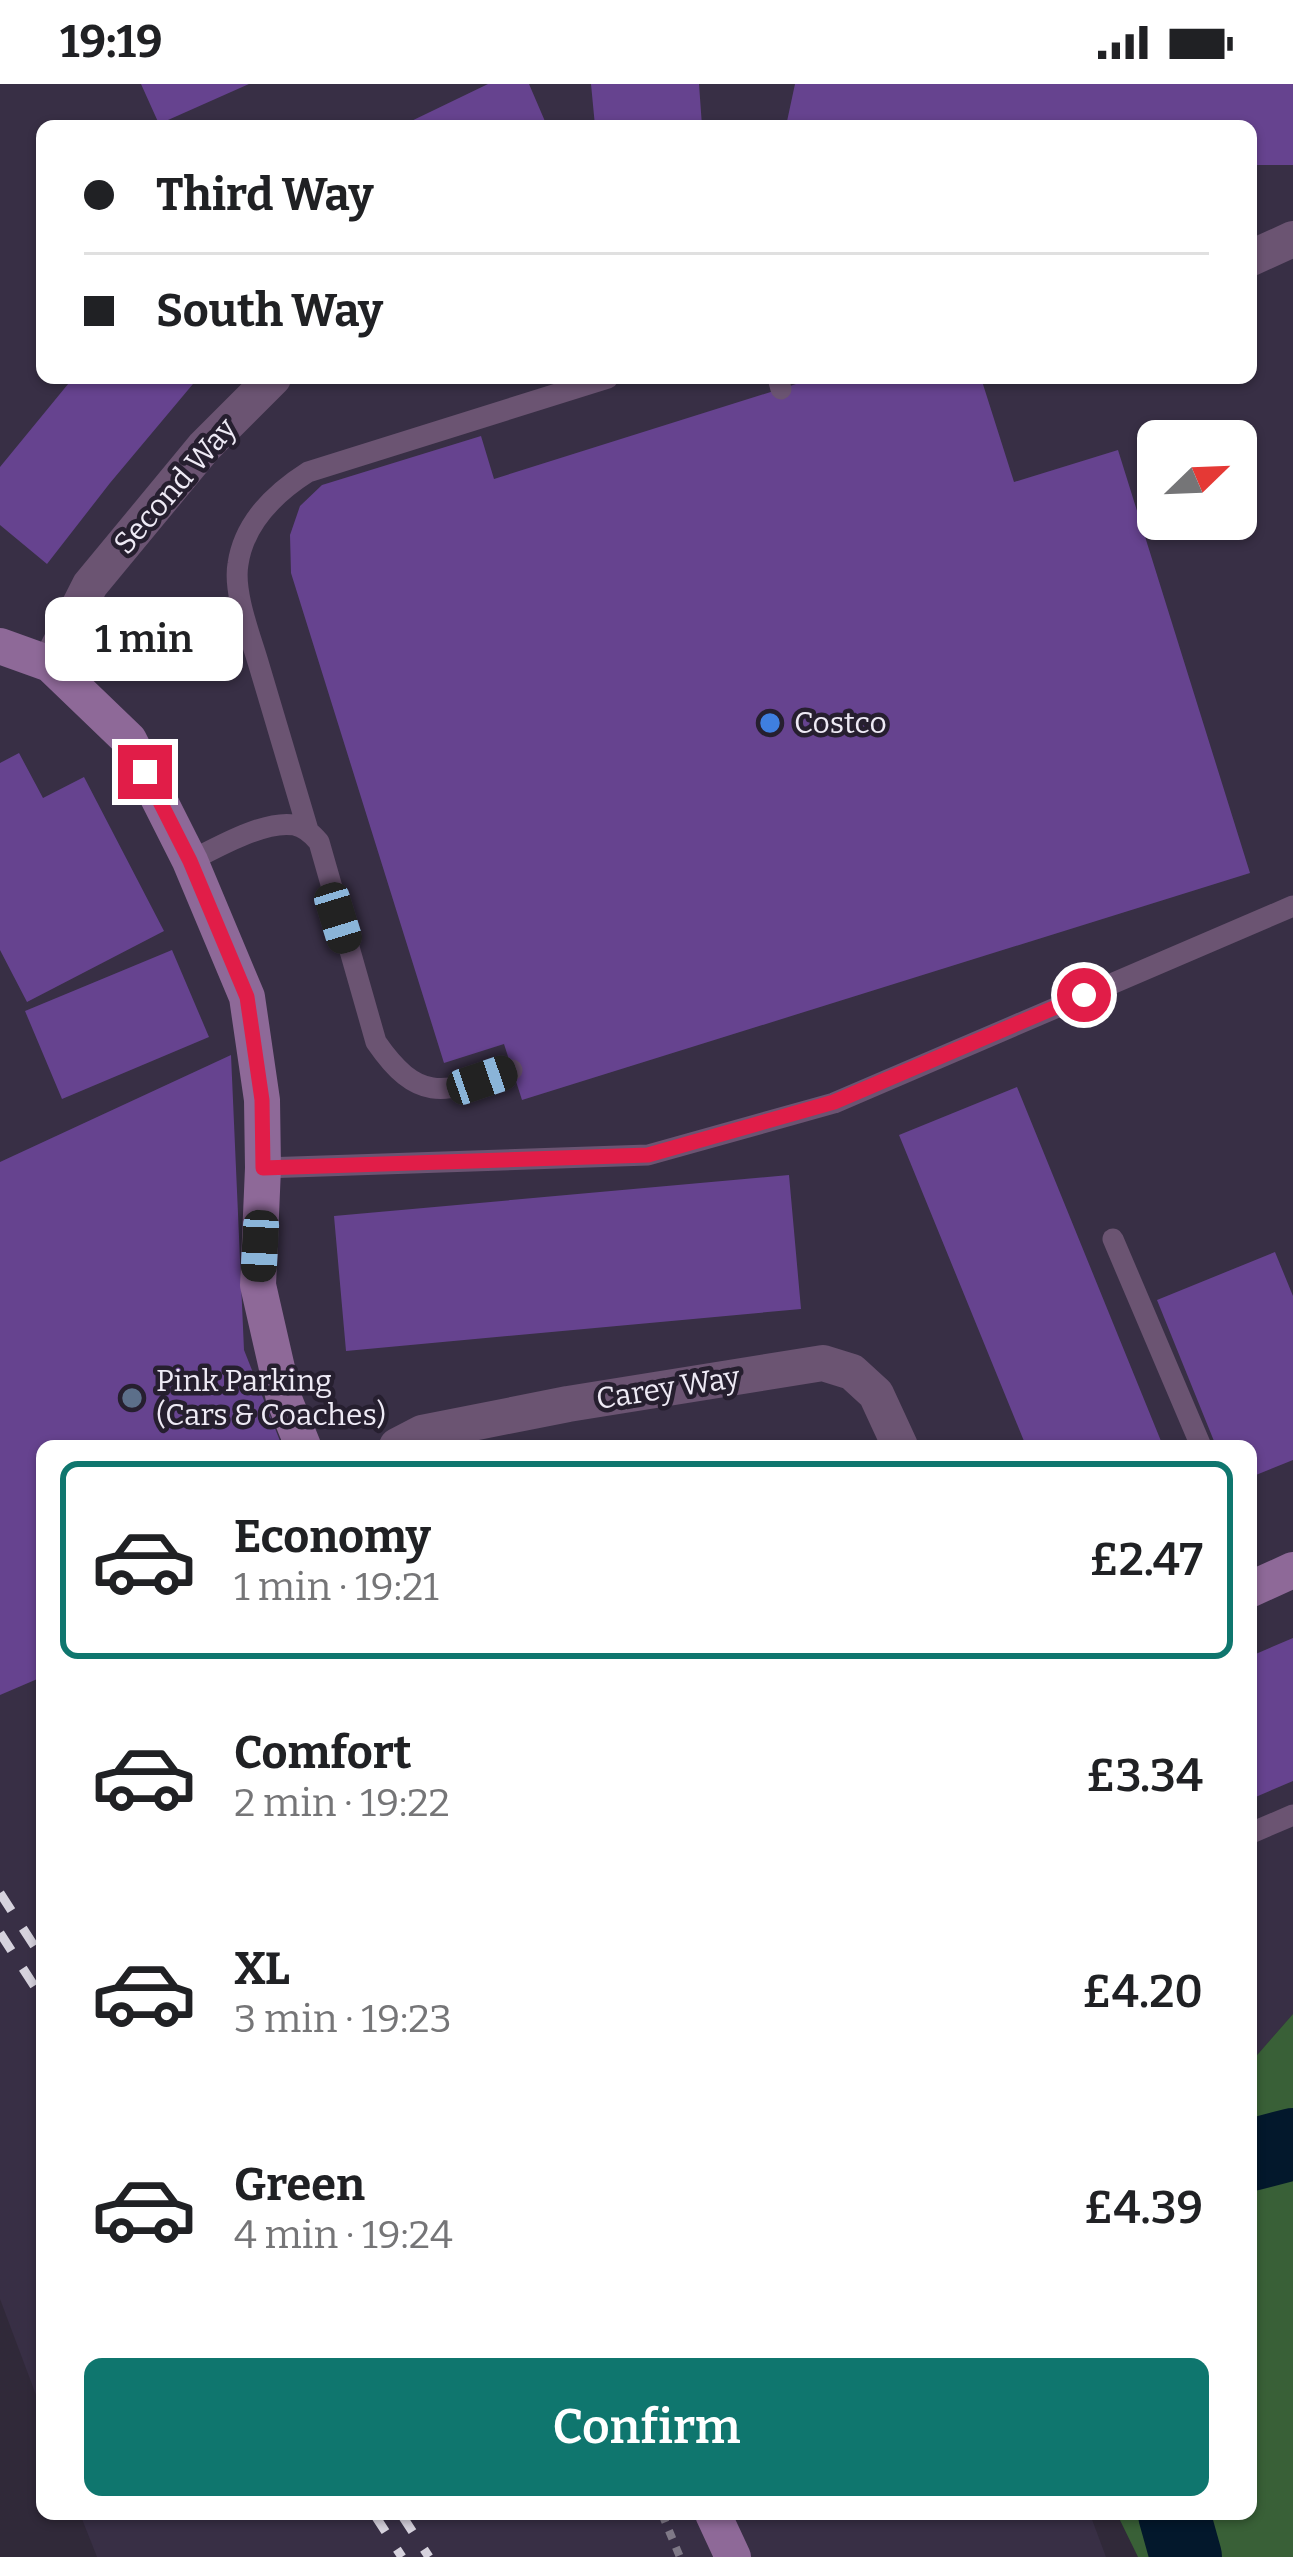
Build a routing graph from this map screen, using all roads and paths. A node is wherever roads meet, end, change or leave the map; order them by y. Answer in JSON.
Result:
{"nodes":[{"id":1,"x":1293,"y":239,"type":"edge"},
{"id":2,"x":1257,"y":255,"type":"edge"},
{"id":3,"x":267,"y":384,"type":"edge"},
{"id":4,"x":589,"y":384,"type":"edge"},
{"id":5,"x":0,"y":646,"type":"edge"},
{"id":6,"x":50,"y":664,"type":"junction"},
{"id":7,"x":308,"y":830,"type":"junction"},
{"id":8,"x":190,"y":861,"type":"junction"},
{"id":9,"x":1293,"y":906,"type":"edge"},
{"id":10,"x":512,"y":1070,"type":"dead end"},
{"id":11,"x":263,"y":1168,"type":"junction"},
{"id":12,"x":1112,"y":1239,"type":"dead end"},
{"id":13,"x":301,"y":1440,"type":"edge"},
{"id":14,"x":409,"y":1440,"type":"edge"},
{"id":15,"x":897,"y":1440,"type":"edge"},
{"id":16,"x":1198,"y":1440,"type":"edge"},
{"id":17,"x":1293,"y":1815,"type":"edge"},
{"id":18,"x":1257,"y":1831,"type":"edge"},
{"id":19,"x":665,"y":2520,"type":"edge"},
{"id":20,"x":715,"y":2520,"type":"edge"},
{"id":21,"x":680,"y":2557,"type":"edge"},
{"id":22,"x":734,"y":2557,"type":"edge"}],
"edges":[{"from":1,"to":2,"type":"street"},
{"from":3,"to":6,"type":"street","name":"Second Way"},
{"from":4,"to":7,"type":"lane"},
{"from":5,"to":6,"type":"main road"},
{"from":6,"to":8,"type":"main road"},
{"from":7,"to":8,"type":"lane"},
{"from":7,"to":10,"type":"lane"},
{"from":8,"to":11,"type":"main road"},
{"from":9,"to":11,"type":"lane"},
{"from":11,"to":13,"type":"main road"},
{"from":12,"to":16,"type":"lane"},
{"from":14,"to":15,"type":"street","name":"Carey Way"},
{"from":17,"to":18,"type":"lane"},
{"from":19,"to":21,"type":"path"},
{"from":20,"to":22,"type":"main road"}]}
